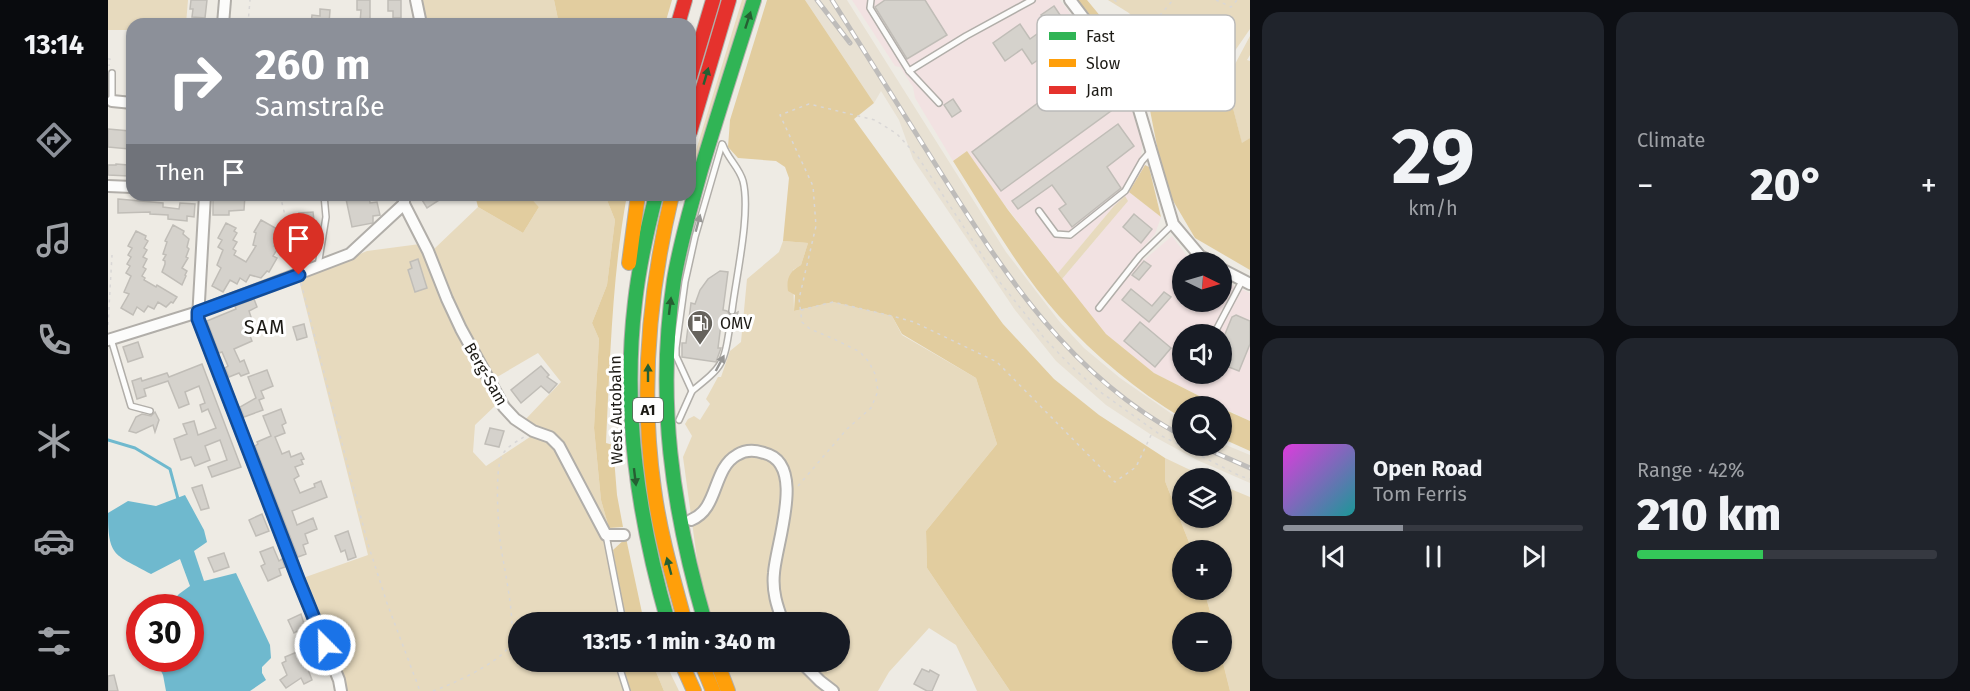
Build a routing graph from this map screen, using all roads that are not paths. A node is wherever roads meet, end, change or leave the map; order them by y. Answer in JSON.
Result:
{"nodes":[{"id":1,"x":225,"y":0,"type":"edge"},
{"id":2,"x":416,"y":0,"type":"edge"},
{"id":3,"x":685,"y":0,"type":"edge"},
{"id":4,"x":713,"y":0,"type":"edge"},
{"id":5,"x":729,"y":0,"type":"edge"},
{"id":6,"x":754,"y":0,"type":"edge"},
{"id":7,"x":871,"y":0,"type":"edge"},
{"id":8,"x":1032,"y":0,"type":"edge"},
{"id":9,"x":1070,"y":0,"type":"edge"},
{"id":10,"x":1081,"y":15,"type":"edge"},
{"id":11,"x":224,"y":18,"type":"edge"},
{"id":12,"x":420,"y":18,"type":"edge"},
{"id":13,"x":680,"y":18,"type":"edge"},
{"id":14,"x":696,"y":57,"type":"edge"},
{"id":15,"x":909,"y":71,"type":"junction"},
{"id":16,"x":110,"y":72,"type":"edge"},
{"id":17,"x":729,"y":81,"type":"junction"},
{"id":18,"x":112,"y":101,"type":"joint"},
{"id":19,"x":126,"y":102,"type":"edge"},
{"id":20,"x":939,"y":103,"type":"dead end"},
{"id":21,"x":1140,"y":111,"type":"edge"},
{"id":22,"x":696,"y":112,"type":"edge"},
{"id":23,"x":722,"y":144,"type":"junction"},
{"id":24,"x":1151,"y":151,"type":"junction"},
{"id":25,"x":108,"y":186,"type":"edge"},
{"id":26,"x":126,"y":187,"type":"edge"},
{"id":27,"x":696,"y":188,"type":"edge"},
{"id":28,"x":205,"y":201,"type":"edge"},
{"id":29,"x":325,"y":201,"type":"edge"},
{"id":30,"x":403,"y":201,"type":"edge"},
{"id":31,"x":404,"y":201,"type":"edge"},
{"id":32,"x":637,"y":201,"type":"edge"},
{"id":33,"x":655,"y":201,"type":"edge"},
{"id":34,"x":671,"y":201,"type":"edge"},
{"id":35,"x":692,"y":201,"type":"edge"},
{"id":36,"x":1039,"y":211,"type":"dead end"},
{"id":37,"x":1173,"y":224,"type":"junction"},
{"id":38,"x":1197,"y":252,"type":"edge"},
{"id":39,"x":317,"y":268,"type":"junction"},
{"id":40,"x":1232,"y":275,"type":"edge"},
{"id":41,"x":1246,"y":283,"type":"edge"},
{"id":42,"x":1099,"y":308,"type":"dead end"},
{"id":43,"x":732,"y":311,"type":"dead end"},
{"id":44,"x":198,"y":312,"type":"junction"},
{"id":45,"x":1220,"y":324,"type":"edge"},
{"id":46,"x":730,"y":325,"type":"dead end"},
{"id":47,"x":632,"y":333,"type":"junction"},
{"id":48,"x":110,"y":340,"type":"edge"},
{"id":49,"x":692,"y":391,"type":"junction"},
{"id":50,"x":150,"y":411,"type":"dead end"},
{"id":51,"x":679,"y":420,"type":"joint"},
{"id":52,"x":676,"y":511,"type":"junction"},
{"id":53,"x":691,"y":520,"type":"dead end"},
{"id":54,"x":606,"y":535,"type":"junction"},
{"id":55,"x":624,"y":535,"type":"dead end"},
{"id":56,"x":621,"y":612,"type":"edge"},
{"id":57,"x":665,"y":612,"type":"edge"},
{"id":58,"x":682,"y":612,"type":"edge"},
{"id":59,"x":702,"y":612,"type":"edge"},
{"id":60,"x":780,"y":612,"type":"edge"},
{"id":61,"x":621,"y":672,"type":"edge"},
{"id":62,"x":685,"y":672,"type":"edge"},
{"id":63,"x":705,"y":672,"type":"edge"},
{"id":64,"x":721,"y":672,"type":"edge"},
{"id":65,"x":811,"y":672,"type":"edge"},
{"id":66,"x":341,"y":691,"type":"edge"},
{"id":67,"x":627,"y":691,"type":"edge"},
{"id":68,"x":694,"y":691,"type":"edge"},
{"id":69,"x":713,"y":691,"type":"edge"},
{"id":70,"x":728,"y":691,"type":"edge"},
{"id":71,"x":833,"y":691,"type":"edge"}],
"edges":[{"from":1,"to":11,"type":"street"},
{"from":2,"to":12,"type":"street"},
{"from":3,"to":13,"type":"highway"},
{"from":4,"to":14,"type":"highway"},
{"from":22,"to":5,"type":"highway","one_way":true},
{"from":17,"to":6,"type":"highway","one_way":true},
{"from":7,"to":15,"type":"lane"},
{"from":8,"to":15,"type":"lane"},
{"from":9,"to":10,"type":"street"},
{"from":15,"to":20,"type":"lane"},
{"from":16,"to":18,"type":"lane"},
{"from":17,"to":23,"type":"highway"},
{"from":27,"to":17,"type":"highway","one_way":true},
{"from":18,"to":19,"type":"street"},
{"from":21,"to":24,"type":"street"},
{"from":23,"to":43,"type":"lane"},
{"from":49,"to":23,"type":"lane","one_way":true},
{"from":24,"to":36,"type":"lane"},
{"from":24,"to":37,"type":"street"},
{"from":25,"to":26,"type":"street"},
{"from":28,"to":44,"type":"street"},
{"from":29,"to":39,"type":"lane"},
{"from":30,"to":39,"type":"street"},
{"from":31,"to":54,"type":"street","name":"Berg-Sam"},
{"from":32,"to":47,"type":"highway"},
{"from":33,"to":47,"type":"highway","name":"West Autobahn","number":"A1"},
{"from":58,"to":34,"type":"highway","name":"West Autobahn","number":"A1","one_way":true},
{"from":52,"to":35,"type":"highway","one_way":true},
{"from":37,"to":38,"type":"street"},
{"from":37,"to":42,"type":"lane"},
{"from":39,"to":44,"type":"street"},
{"from":40,"to":41,"type":"street"},
{"from":41,"to":45,"type":"lane"},
{"from":44,"to":48,"type":"street"},
{"from":44,"to":66,"type":"street"},
{"from":49,"to":46,"type":"lane","one_way":true},
{"from":47,"to":57,"type":"highway","name":"West Autobahn","number":"A1","one_way":true},
{"from":48,"to":50,"type":"lane"},
{"from":49,"to":51,"type":"lane"},
{"from":51,"to":52,"type":"highway"},
{"from":52,"to":59,"type":"highway"},
{"from":53,"to":60,"type":"street"},
{"from":54,"to":55,"type":"street"},
{"from":54,"to":56,"type":"lane"},
{"from":61,"to":67,"type":"lane"},
{"from":62,"to":68,"type":"highway"},
{"from":63,"to":69,"type":"highway"},
{"from":64,"to":70,"type":"highway"},
{"from":65,"to":71,"type":"street"}]}
